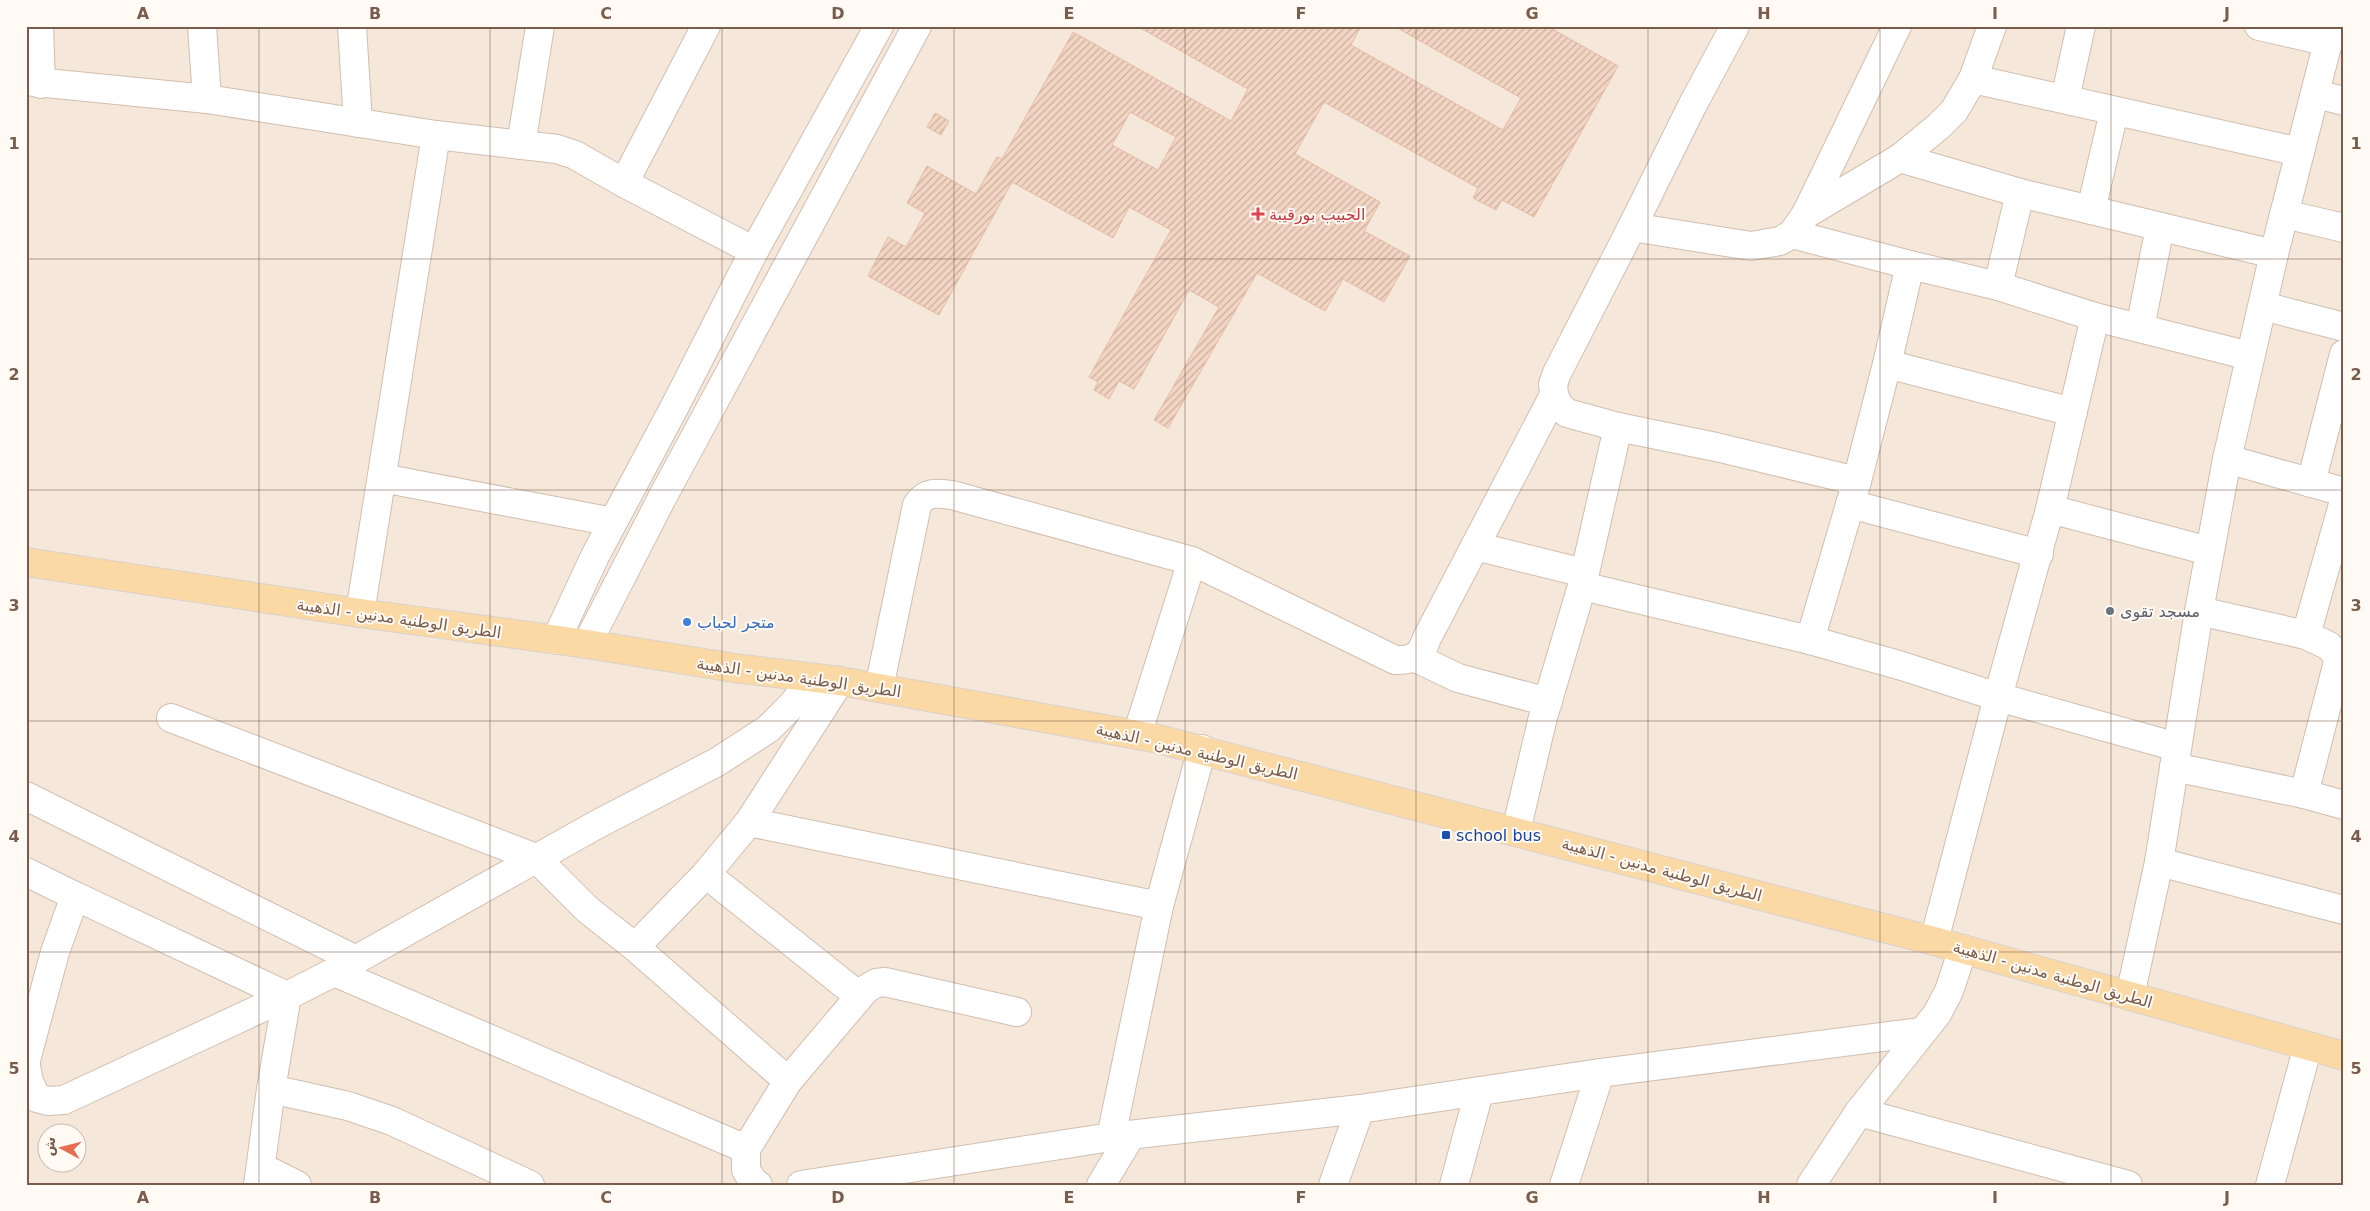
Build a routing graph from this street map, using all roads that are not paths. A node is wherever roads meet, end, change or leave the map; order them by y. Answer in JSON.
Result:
{"nodes":[{"id":1,"x":39,"y":26,"type":"edge"},
{"id":2,"x":202,"y":26,"type":"edge"},
{"id":3,"x":352,"y":26,"type":"edge"},
{"id":4,"x":540,"y":26,"type":"edge"},
{"id":5,"x":706,"y":26,"type":"edge"},
{"id":6,"x":879,"y":26,"type":"edge"},
{"id":7,"x":917,"y":26,"type":"edge"},
{"id":8,"x":1735,"y":26,"type":"edge"},
{"id":9,"x":1897,"y":26,"type":"edge"},
{"id":10,"x":1992,"y":26,"type":"edge"},
{"id":11,"x":2081,"y":26,"type":"edge"},
{"id":12,"x":2259,"y":26,"type":"edge"},
{"id":13,"x":2330,"y":34,"type":"edge"},
{"id":14,"x":1973,"y":78,"type":"junction"},
{"id":15,"x":34,"y":83,"type":"edge"},
{"id":16,"x":2316,"y":94,"type":"junction"},
{"id":17,"x":207,"y":99,"type":"junction"},
{"id":18,"x":2065,"y":99,"type":"junction"},
{"id":19,"x":2344,"y":102,"type":"edge"},
{"id":20,"x":2114,"y":112,"type":"junction"},
{"id":21,"x":358,"y":123,"type":"junction"},
{"id":22,"x":436,"y":135,"type":"junction"},
{"id":23,"x":521,"y":145,"type":"junction"},
{"id":24,"x":2300,"y":152,"type":"junction"},
{"id":25,"x":1900,"y":158,"type":"junction"},
{"id":26,"x":624,"y":183,"type":"junction"},
{"id":27,"x":2020,"y":193,"type":"junction"},
{"id":28,"x":2091,"y":210,"type":"junction"},
{"id":29,"x":2284,"y":214,"type":"junction"},
{"id":30,"x":1799,"y":224,"type":"junction"},
{"id":31,"x":1632,"y":227,"type":"junction"},
{"id":32,"x":2160,"y":227,"type":"junction"},
{"id":33,"x":2344,"y":228,"type":"edge"},
{"id":34,"x":754,"y":251,"type":"junction"},
{"id":35,"x":2274,"y":254,"type":"junction"},
{"id":36,"x":1910,"y":265,"type":"junction"},
{"id":37,"x":1998,"y":286,"type":"junction"},
{"id":38,"x":2263,"y":306,"type":"junction"},
{"id":39,"x":2096,"y":317,"type":"junction"},
{"id":40,"x":2344,"y":327,"type":"edge"},
{"id":41,"x":2140,"y":328,"type":"junction"},
{"id":42,"x":2344,"y":354,"type":"edge"},
{"id":43,"x":2250,"y":356,"type":"junction"},
{"id":44,"x":1887,"y":364,"type":"junction"},
{"id":45,"x":1554,"y":395,"type":"junction"},
{"id":46,"x":2072,"y":412,"type":"junction"},
{"id":47,"x":1618,"y":427,"type":"junction"},
{"id":48,"x":2227,"y":459,"type":"junction"},
{"id":49,"x":382,"y":478,"type":"junction"},
{"id":50,"x":2310,"y":483,"type":"junction"},
{"id":51,"x":2344,"y":492,"type":"edge"},
{"id":52,"x":1853,"y":493,"type":"junction"},
{"id":53,"x":2344,"y":501,"type":"edge"},
{"id":54,"x":2050,"y":509,"type":"junction"},
{"id":55,"x":613,"y":522,"type":"junction"},
{"id":56,"x":1475,"y":546,"type":"junction"},
{"id":57,"x":2209,"y":551,"type":"junction"},
{"id":58,"x":2039,"y":554,"type":"junction"},
{"id":59,"x":1192,"y":561,"type":"junction"},
{"id":60,"x":26,"y":562,"type":"edge"},
{"id":61,"x":1583,"y":580,"type":"junction"},
{"id":62,"x":2199,"y":611,"type":"junction"},
{"id":63,"x":360,"y":613,"type":"junction"},
{"id":64,"x":2306,"y":635,"type":"junction"},
{"id":65,"x":556,"y":640,"type":"junction"},
{"id":66,"x":1810,"y":640,"type":"junction"},
{"id":67,"x":587,"y":644,"type":"junction"},
{"id":68,"x":1416,"y":658,"type":"junction"},
{"id":69,"x":812,"y":679,"type":"junction"},
{"id":70,"x":840,"y":681,"type":"junction"},
{"id":71,"x":878,"y":688,"type":"junction"},
{"id":72,"x":1998,"y":697,"type":"junction"},
{"id":73,"x":1548,"y":702,"type":"junction"},
{"id":74,"x":171,"y":718,"type":"dead end"},
{"id":75,"x":1137,"y":735,"type":"junction"},
{"id":76,"x":1202,"y":749,"type":"junction"},
{"id":77,"x":2175,"y":757,"type":"junction"},
{"id":78,"x":2304,"y":794,"type":"junction"},
{"id":79,"x":26,"y":796,"type":"edge"},
{"id":80,"x":2344,"y":805,"type":"edge"},
{"id":81,"x":750,"y":822,"type":"junction"},
{"id":82,"x":1516,"y":831,"type":"junction"},
{"id":83,"x":536,"y":858,"type":"junction"},
{"id":84,"x":2158,"y":862,"type":"junction"},
{"id":85,"x":26,"y":872,"type":"edge"},
{"id":86,"x":706,"y":874,"type":"junction"},
{"id":87,"x":75,"y":896,"type":"junction"},
{"id":88,"x":1159,"y":906,"type":"junction"},
{"id":89,"x":2344,"y":910,"type":"edge"},
{"id":90,"x":1934,"y":941,"type":"junction"},
{"id":91,"x":635,"y":947,"type":"junction"},
{"id":92,"x":1963,"y":949,"type":"junction"},
{"id":93,"x":345,"y":966,"type":"junction"},
{"id":94,"x":287,"y":996,"type":"junction"},
{"id":95,"x":859,"y":996,"type":"junction"},
{"id":96,"x":2130,"y":996,"type":"junction"},
{"id":97,"x":1017,"y":1012,"type":"dead end"},
{"id":98,"x":1921,"y":1032,"type":"junction"},
{"id":99,"x":2308,"y":1046,"type":"junction"},
{"id":100,"x":2343,"y":1051,"type":"edge"},
{"id":101,"x":26,"y":1060,"type":"edge"},
{"id":102,"x":26,"y":1066,"type":"edge"},
{"id":103,"x":1600,"y":1073,"type":"junction"},
{"id":104,"x":788,"y":1081,"type":"junction"},
{"id":105,"x":271,"y":1089,"type":"junction"},
{"id":106,"x":1479,"y":1092,"type":"junction"},
{"id":107,"x":1360,"y":1109,"type":"junction"},
{"id":108,"x":1859,"y":1112,"type":"junction"},
{"id":109,"x":1121,"y":1136,"type":"junction"},
{"id":110,"x":746,"y":1149,"type":"junction"},
{"id":111,"x":260,"y":1176,"type":"edge"},
{"id":112,"x":861,"y":1180,"type":"edge"},
{"id":113,"x":754,"y":1184,"type":"edge"},
{"id":114,"x":297,"y":1185,"type":"edge"},
{"id":115,"x":530,"y":1185,"type":"edge"},
{"id":116,"x":801,"y":1185,"type":"edge"},
{"id":117,"x":1101,"y":1185,"type":"edge"},
{"id":118,"x":1333,"y":1185,"type":"edge"},
{"id":119,"x":1454,"y":1185,"type":"edge"},
{"id":120,"x":1564,"y":1185,"type":"edge"},
{"id":121,"x":1811,"y":1185,"type":"edge"},
{"id":122,"x":2128,"y":1185,"type":"edge"},
{"id":123,"x":2270,"y":1185,"type":"edge"}],
"edges":[{"from":1,"to":15,"type":"street"},
{"from":2,"to":17,"type":"street"},
{"from":3,"to":21,"type":"street"},
{"from":4,"to":23,"type":"street"},
{"from":5,"to":26,"type":"street"},
{"from":6,"to":34,"type":"street"},
{"from":7,"to":67,"type":"street"},
{"from":8,"to":31,"type":"street"},
{"from":9,"to":30,"type":"street"},
{"from":10,"to":14,"type":"street"},
{"from":11,"to":18,"type":"street"},
{"from":12,"to":13,"type":"street"},
{"from":13,"to":16,"type":"street"},
{"from":14,"to":18,"type":"street"},
{"from":14,"to":25,"type":"street"},
{"from":15,"to":17,"type":"street"},
{"from":16,"to":19,"type":"street"},
{"from":16,"to":24,"type":"street"},
{"from":17,"to":21,"type":"street"},
{"from":18,"to":20,"type":"street"},
{"from":20,"to":24,"type":"street"},
{"from":20,"to":28,"type":"street"},
{"from":21,"to":22,"type":"street"},
{"from":22,"to":23,"type":"street"},
{"from":22,"to":49,"type":"street"},
{"from":23,"to":26,"type":"street"},
{"from":24,"to":29,"type":"street"},
{"from":25,"to":27,"type":"street"},
{"from":25,"to":30,"type":"street"},
{"from":26,"to":34,"type":"street"},
{"from":27,"to":28,"type":"street"},
{"from":27,"to":37,"type":"street"},
{"from":28,"to":32,"type":"street"},
{"from":29,"to":33,"type":"street"},
{"from":29,"to":35,"type":"street"},
{"from":30,"to":31,"type":"street"},
{"from":30,"to":36,"type":"street"},
{"from":31,"to":45,"type":"street"},
{"from":32,"to":35,"type":"street"},
{"from":32,"to":41,"type":"street"},
{"from":34,"to":55,"type":"street"},
{"from":35,"to":38,"type":"street"},
{"from":36,"to":37,"type":"street"},
{"from":36,"to":44,"type":"street"},
{"from":37,"to":39,"type":"street"},
{"from":38,"to":40,"type":"street"},
{"from":38,"to":43,"type":"street"},
{"from":39,"to":41,"type":"street"},
{"from":39,"to":46,"type":"street"},
{"from":41,"to":43,"type":"street"},
{"from":42,"to":50,"type":"street"},
{"from":43,"to":48,"type":"street"},
{"from":44,"to":46,"type":"street"},
{"from":44,"to":52,"type":"street"},
{"from":45,"to":47,"type":"street"},
{"from":45,"to":56,"type":"street"},
{"from":46,"to":54,"type":"street"},
{"from":47,"to":52,"type":"street"},
{"from":47,"to":61,"type":"street"},
{"from":48,"to":50,"type":"street"},
{"from":48,"to":57,"type":"street"},
{"from":49,"to":55,"type":"street"},
{"from":49,"to":63,"type":"street"},
{"from":50,"to":51,"type":"street"},
{"from":52,"to":58,"type":"street"},
{"from":52,"to":66,"type":"street"},
{"from":53,"to":64,"type":"street"},
{"from":54,"to":57,"type":"street"},
{"from":54,"to":58,"type":"street"},
{"from":55,"to":65,"type":"street"},
{"from":56,"to":61,"type":"street"},
{"from":56,"to":68,"type":"street"},
{"from":57,"to":62,"type":"street"},
{"from":58,"to":72,"type":"street"},
{"from":59,"to":68,"type":"street"},
{"from":59,"to":71,"type":"street"},
{"from":59,"to":75,"type":"street"},
{"from":60,"to":63,"type":"main road","name":"الطريق الوطنية مدنين - الذهيبة"},
{"from":61,"to":66,"type":"street"},
{"from":61,"to":73,"type":"street"},
{"from":62,"to":64,"type":"street"},
{"from":62,"to":77,"type":"street"},
{"from":63,"to":65,"type":"main road","name":"الطريق الوطنية مدنين - الذهيبة"},
{"from":64,"to":78,"type":"street"},
{"from":65,"to":67,"type":"main road","name":"الطريق الوطنية مدنين - الذهيبة"},
{"from":66,"to":72,"type":"street"},
{"from":67,"to":69,"type":"main road","name":"الطريق الوطنية مدنين - الذهيبة"},
{"from":68,"to":73,"type":"street"},
{"from":69,"to":70,"type":"main road","name":"الطريق الوطنية مدنين - الذهيبة"},
{"from":69,"to":83,"type":"street"},
{"from":70,"to":71,"type":"main road","name":"الطريق الوطنية مدنين - الذهيبة"},
{"from":70,"to":81,"type":"street"},
{"from":71,"to":75,"type":"main road","name":"الطريق الوطنية مدنين - الذهيبة"},
{"from":72,"to":77,"type":"street"},
{"from":72,"to":90,"type":"street"},
{"from":73,"to":82,"type":"street"},
{"from":74,"to":83,"type":"street"},
{"from":75,"to":76,"type":"main road","name":"الطريق الوطنية مدنين - الذهيبة"},
{"from":76,"to":82,"type":"main road","name":"الطريق الوطنية مدنين - الذهيبة"},
{"from":76,"to":88,"type":"street"},
{"from":77,"to":78,"type":"street"},
{"from":77,"to":84,"type":"street"},
{"from":78,"to":80,"type":"street"},
{"from":79,"to":93,"type":"street"},
{"from":81,"to":86,"type":"street"},
{"from":81,"to":88,"type":"street"},
{"from":82,"to":90,"type":"main road","name":"الطريق الوطنية مدنين - الذهيبة"},
{"from":83,"to":91,"type":"street"},
{"from":83,"to":93,"type":"street"},
{"from":84,"to":89,"type":"street"},
{"from":84,"to":96,"type":"street"},
{"from":85,"to":87,"type":"street"},
{"from":86,"to":91,"type":"street"},
{"from":86,"to":95,"type":"street"},
{"from":87,"to":94,"type":"street"},
{"from":87,"to":101,"type":"street"},
{"from":88,"to":109,"type":"street"},
{"from":90,"to":92,"type":"main road","name":"الطريق الوطنية مدنين - الذهيبة"},
{"from":91,"to":104,"type":"street"},
{"from":92,"to":96,"type":"main road","name":"الطريق الوطنية مدنين - الذهيبة"},
{"from":92,"to":98,"type":"street"},
{"from":93,"to":94,"type":"street"},
{"from":93,"to":110,"type":"street"},
{"from":94,"to":102,"type":"street"},
{"from":94,"to":105,"type":"street"},
{"from":95,"to":97,"type":"street"},
{"from":95,"to":104,"type":"street"},
{"from":96,"to":99,"type":"main road","name":"الطريق الوطنية مدنين - الذهيبة"},
{"from":98,"to":103,"type":"street"},
{"from":98,"to":108,"type":"street"},
{"from":99,"to":100,"type":"main road","name":"الطريق الوطنية مدنين - الذهيبة"},
{"from":99,"to":123,"type":"street"},
{"from":103,"to":106,"type":"street"},
{"from":103,"to":120,"type":"street"},
{"from":104,"to":110,"type":"street"},
{"from":105,"to":111,"type":"street"},
{"from":105,"to":115,"type":"street"},
{"from":106,"to":107,"type":"street"},
{"from":106,"to":119,"type":"street"},
{"from":107,"to":109,"type":"street"},
{"from":107,"to":118,"type":"street"},
{"from":108,"to":121,"type":"street"},
{"from":108,"to":122,"type":"street"},
{"from":109,"to":112,"type":"street"},
{"from":109,"to":117,"type":"street"},
{"from":110,"to":113,"type":"street"},
{"from":111,"to":114,"type":"street"},
{"from":112,"to":116,"type":"street"}]}
